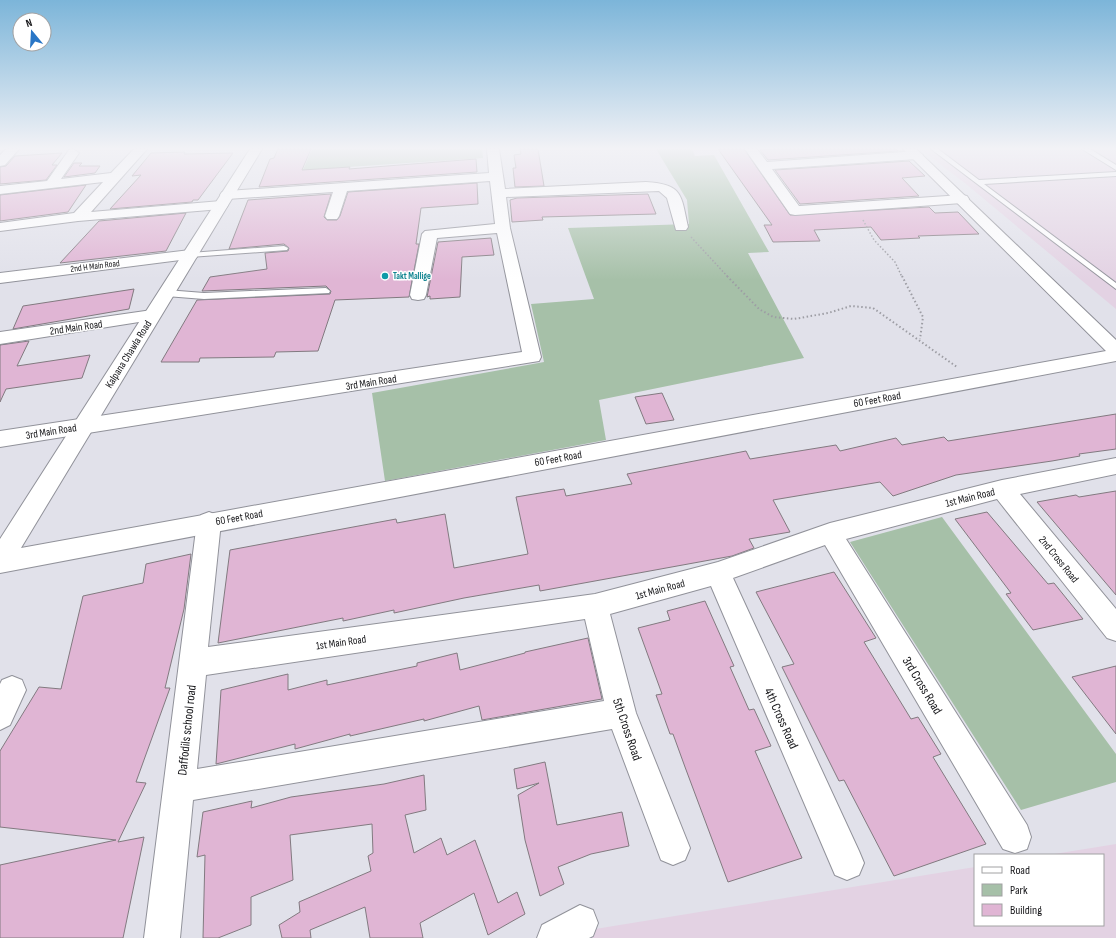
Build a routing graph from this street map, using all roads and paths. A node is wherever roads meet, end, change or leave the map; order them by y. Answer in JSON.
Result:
{"nodes":[{"id":1,"x":100,"y":193,"type":"edge"},
{"id":2,"x":229,"y":193,"type":"edge"},
{"id":3,"x":294,"y":193,"type":"edge"},
{"id":4,"x":339,"y":193,"type":"edge"},
{"id":5,"x":497,"y":193,"type":"edge"},
{"id":6,"x":669,"y":193,"type":"edge"},
{"id":7,"x":782,"y":193,"type":"edge"},
{"id":8,"x":956,"y":193,"type":"edge"},
{"id":9,"x":993,"y":193,"type":"edge"},
{"id":10,"x":962,"y":199,"type":"junction"},
{"id":11,"x":224,"y":200,"type":"junction"},
{"id":12,"x":855,"y":206,"type":"junction"},
{"id":13,"x":332,"y":216,"type":"dead end"},
{"id":14,"x":78,"y":217,"type":"junction"},
{"id":15,"x":0,"y":227,"type":"edge"},
{"id":16,"x":681,"y":227,"type":"joint"},
{"id":17,"x":503,"y":228,"type":"junction"},
{"id":18,"x":284,"y":248,"type":"dead end"},
{"id":19,"x":190,"y":255,"type":"junction"},
{"id":20,"x":0,"y":278,"type":"edge"},
{"id":21,"x":1116,"y":287,"type":"edge"},
{"id":22,"x":326,"y":291,"type":"dead end"},
{"id":23,"x":166,"y":293,"type":"junction"},
{"id":24,"x":418,"y":295,"type":"dead end"},
{"id":25,"x":152,"y":315,"type":"junction"},
{"id":26,"x":0,"y":338,"type":"edge"},
{"id":27,"x":920,"y":339,"type":"junction"},
{"id":28,"x":1116,"y":350,"type":"edge"},
{"id":29,"x":1116,"y":355,"type":"edge"},
{"id":30,"x":977,"y":381,"type":"junction"},
{"id":31,"x":84,"y":426,"type":"junction"},
{"id":32,"x":0,"y":439,"type":"edge"},
{"id":33,"x":1116,"y":466,"type":"edge"},
{"id":34,"x":1002,"y":489,"type":"junction"},
{"id":35,"x":208,"y":522,"type":"junction"},
{"id":36,"x":830,"y":533,"type":"junction"},
{"id":37,"x":0,"y":561,"type":"edge"},
{"id":38,"x":718,"y":573,"type":"junction"},
{"id":39,"x":595,"y":606,"type":"junction"},
{"id":40,"x":1116,"y":629,"type":"edge"},
{"id":41,"x":193,"y":663,"type":"junction"},
{"id":42,"x":621,"y":713,"type":"junction"},
{"id":43,"x":180,"y":787,"type":"junction"},
{"id":44,"x":1015,"y":837,"type":"dead end"},
{"id":45,"x":673,"y":848,"type":"dead end"},
{"id":46,"x":847,"y":863,"type":"dead end"},
{"id":47,"x":162,"y":938,"type":"edge"}],
"edges":[{"from":1,"to":14,"type":"street"},
{"from":2,"to":11,"type":"street","name":"Kalpana Chawla Road"},
{"from":3,"to":11,"type":"street"},
{"from":4,"to":13,"type":"street"},
{"from":5,"to":17,"type":"street","name":"3rd Main Road"},
{"from":6,"to":16,"type":"street"},
{"from":7,"to":12,"type":"street"},
{"from":8,"to":10,"type":"street"},
{"from":9,"to":21,"type":"lane"},
{"from":10,"to":12,"type":"street"},
{"from":10,"to":28,"type":"street"},
{"from":11,"to":14,"type":"street"},
{"from":11,"to":19,"type":"street","name":"Kalpana Chawla Road"},
{"from":12,"to":27,"type":"path"},
{"from":14,"to":15,"type":"street"},
{"from":16,"to":27,"type":"path"},
{"from":17,"to":24,"type":"street"},
{"from":17,"to":31,"type":"street","name":"3rd Main Road"},
{"from":18,"to":19,"type":"lane"},
{"from":19,"to":20,"type":"street","name":"2nd H Main Road"},
{"from":19,"to":23,"type":"street","name":"Kalpana Chawla Road"},
{"from":22,"to":23,"type":"lane"},
{"from":23,"to":25,"type":"street","name":"Kalpana Chawla Road"},
{"from":25,"to":26,"type":"street","name":"2nd Main Road"},
{"from":25,"to":31,"type":"street","name":"Kalpana Chawla Road"},
{"from":27,"to":30,"type":"path"},
{"from":29,"to":30,"type":"street","name":"60 Feet Road"},
{"from":30,"to":35,"type":"street","name":"60 Feet Road"},
{"from":31,"to":32,"type":"street","name":"3rd Main Road"},
{"from":31,"to":37,"type":"street","name":"Kalpana Chawla Road"},
{"from":33,"to":34,"type":"street","name":"1st Main Road"},
{"from":34,"to":36,"type":"street","name":"1st Main Road"},
{"from":34,"to":40,"type":"street","name":"2nd Cross Road"},
{"from":35,"to":37,"type":"street","name":"60 Feet Road"},
{"from":35,"to":41,"type":"street","name":"Daffodils school road"},
{"from":36,"to":38,"type":"street","name":"1st Main Road"},
{"from":36,"to":44,"type":"street","name":"3rd Cross Road"},
{"from":38,"to":39,"type":"street","name":"1st Main Road"},
{"from":38,"to":46,"type":"street","name":"4th Cross Road"},
{"from":39,"to":41,"type":"street","name":"1st Main Road"},
{"from":39,"to":42,"type":"street","name":"5th Cross Road"},
{"from":41,"to":43,"type":"street","name":"Daffodils school road"},
{"from":42,"to":43,"type":"street"},
{"from":42,"to":45,"type":"street","name":"5th Cross Road"},
{"from":43,"to":47,"type":"street","name":"Daffodils school road"}]}
